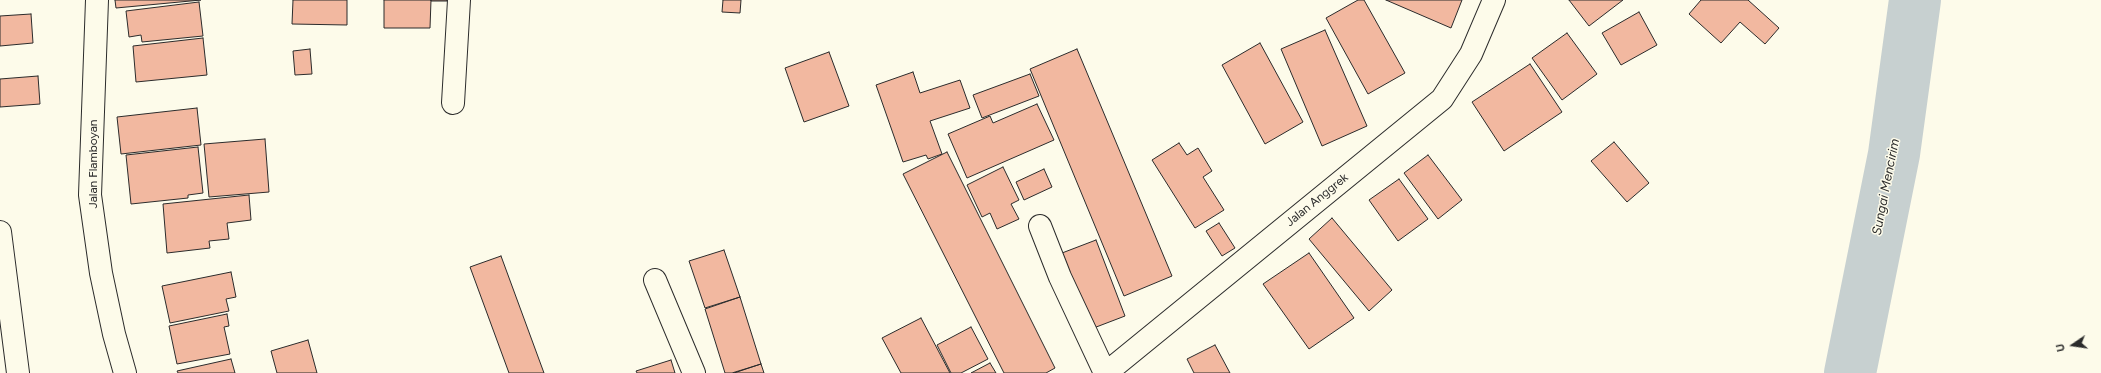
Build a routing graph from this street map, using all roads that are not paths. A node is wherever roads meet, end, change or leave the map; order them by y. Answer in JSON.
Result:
{"nodes":[{"id":1,"x":97,"y":0,"type":"edge"},
{"id":2,"x":459,"y":0,"type":"edge"},
{"id":3,"x":1494,"y":0,"type":"edge"},
{"id":4,"x":453,"y":103,"type":"dead end"},
{"id":5,"x":1040,"y":226,"type":"dead end"},
{"id":6,"x":0,"y":232,"type":"edge"},
{"id":7,"x":655,"y":280,"type":"dead end"},
{"id":8,"x":18,"y":373,"type":"edge"},
{"id":9,"x":125,"y":373,"type":"edge"},
{"id":10,"x":694,"y":373,"type":"edge"},
{"id":11,"x":1106,"y":373,"type":"edge"}],
"edges":[{"from":1,"to":9,"type":"street","name":"Jalan Flamboyan"},
{"from":2,"to":4,"type":"street"},
{"from":3,"to":11,"type":"street","name":"Jalan Anggrek"},
{"from":5,"to":11,"type":"street"},
{"from":6,"to":8,"type":"street"},
{"from":7,"to":10,"type":"street"}]}
